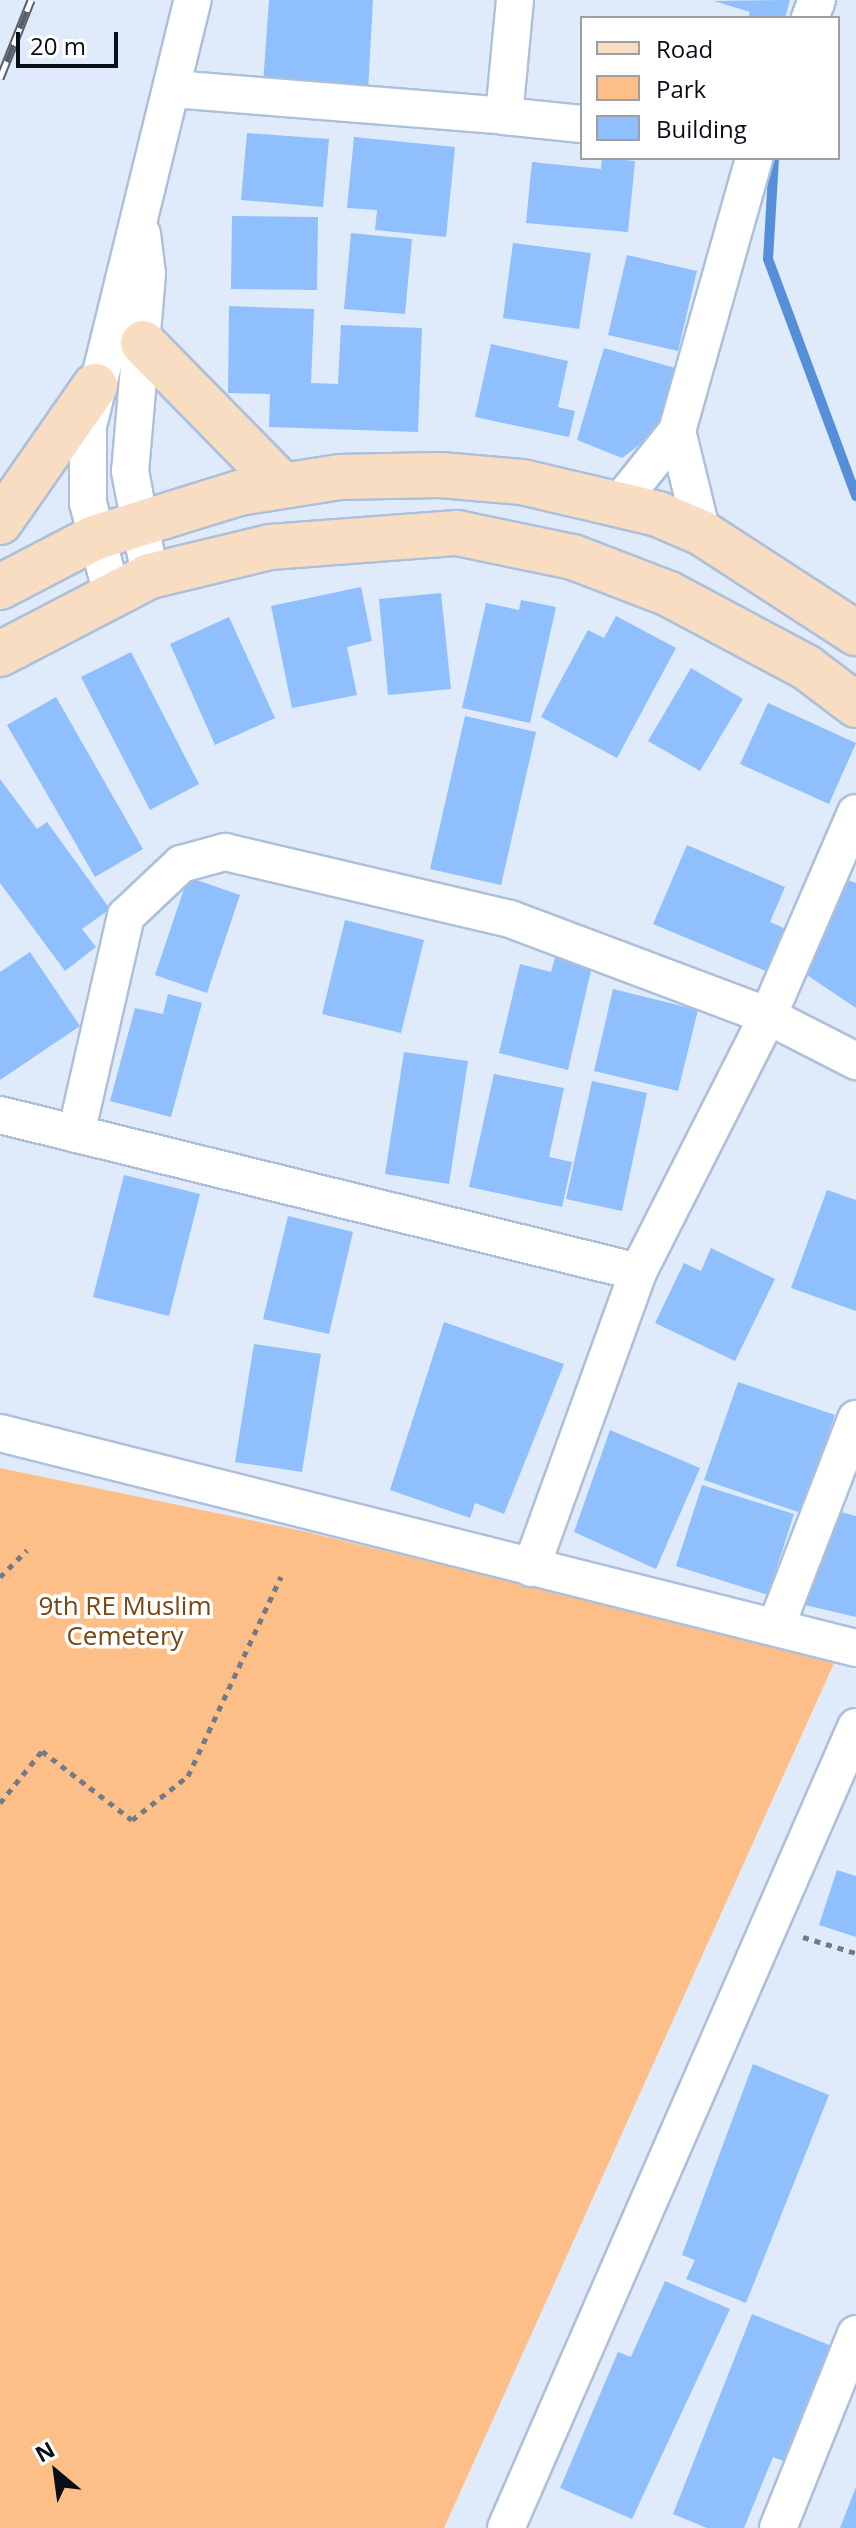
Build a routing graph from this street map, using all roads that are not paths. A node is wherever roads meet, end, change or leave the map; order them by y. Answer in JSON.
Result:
{"nodes":[{"id":1,"x":193,"y":0,"type":"edge"},
{"id":2,"x":515,"y":0,"type":"edge"},
{"id":3,"x":172,"y":89,"type":"junction"},
{"id":4,"x":504,"y":116,"type":"junction"},
{"id":5,"x":580,"y":124,"type":"edge"},
{"id":6,"x":753,"y":160,"type":"edge"},
{"id":7,"x":141,"y":229,"type":"junction"},
{"id":8,"x":143,"y":343,"type":"junction"},
{"id":9,"x":95,"y":386,"type":"junction"},
{"id":10,"x":677,"y":431,"type":"junction"},
{"id":11,"x":281,"y":484,"type":"junction"},
{"id":12,"x":620,"y":502,"type":"junction"},
{"id":13,"x":0,"y":522,"type":"edge"},
{"id":14,"x":135,"y":523,"type":"junction"},
{"id":15,"x":702,"y":533,"type":"junction"},
{"id":16,"x":94,"y":538,"type":"junction"},
{"id":17,"x":130,"y":584,"type":"junction"},
{"id":18,"x":0,"y":587,"type":"edge"},
{"id":19,"x":856,"y":633,"type":"edge"},
{"id":20,"x":0,"y":654,"type":"edge"},
{"id":21,"x":856,"y":705,"type":"edge"},
{"id":22,"x":856,"y":813,"type":"edge"},
{"id":23,"x":768,"y":1016,"type":"junction"},
{"id":24,"x":856,"y":1061,"type":"edge"},
{"id":25,"x":0,"y":1115,"type":"edge"},
{"id":26,"x":76,"y":1134,"type":"junction"},
{"id":27,"x":638,"y":1272,"type":"junction"},
{"id":28,"x":856,"y":1419,"type":"edge"},
{"id":29,"x":0,"y":1433,"type":"edge"},
{"id":30,"x":531,"y":1568,"type":"junction"},
{"id":31,"x":777,"y":1624,"type":"junction"},
{"id":32,"x":856,"y":1648,"type":"edge"},
{"id":33,"x":856,"y":1727,"type":"edge"},
{"id":34,"x":856,"y":2334,"type":"edge"},
{"id":35,"x":506,"y":2528,"type":"edge"},
{"id":36,"x":778,"y":2528,"type":"edge"}],
"edges":[{"from":1,"to":3,"type":"street"},
{"from":2,"to":4,"type":"street"},
{"from":3,"to":4,"type":"street"},
{"from":3,"to":7,"type":"street"},
{"from":4,"to":5,"type":"street"},
{"from":6,"to":10,"type":"street"},
{"from":7,"to":8,"type":"street"},
{"from":7,"to":9,"type":"street"},
{"from":8,"to":11,"type":"street"},
{"from":8,"to":14,"type":"street"},
{"from":9,"to":13,"type":"street"},
{"from":9,"to":16,"type":"street"},
{"from":10,"to":12,"type":"street"},
{"from":10,"to":15,"type":"street"},
{"from":11,"to":12,"type":"street"},
{"from":11,"to":14,"type":"street"},
{"from":12,"to":15,"type":"street"},
{"from":14,"to":16,"type":"street"},
{"from":14,"to":17,"type":"street"},
{"from":15,"to":19,"type":"street"},
{"from":16,"to":17,"type":"street"},
{"from":16,"to":18,"type":"street"},
{"from":17,"to":20,"type":"street"},
{"from":17,"to":21,"type":"street"},
{"from":22,"to":23,"type":"street"},
{"from":23,"to":24,"type":"street"},
{"from":23,"to":26,"type":"street"},
{"from":23,"to":27,"type":"street"},
{"from":25,"to":26,"type":"street"},
{"from":26,"to":27,"type":"street"},
{"from":27,"to":30,"type":"street"},
{"from":28,"to":31,"type":"street"},
{"from":29,"to":30,"type":"street"},
{"from":30,"to":31,"type":"street"},
{"from":31,"to":32,"type":"street"},
{"from":33,"to":35,"type":"street"},
{"from":34,"to":36,"type":"street"}]}
